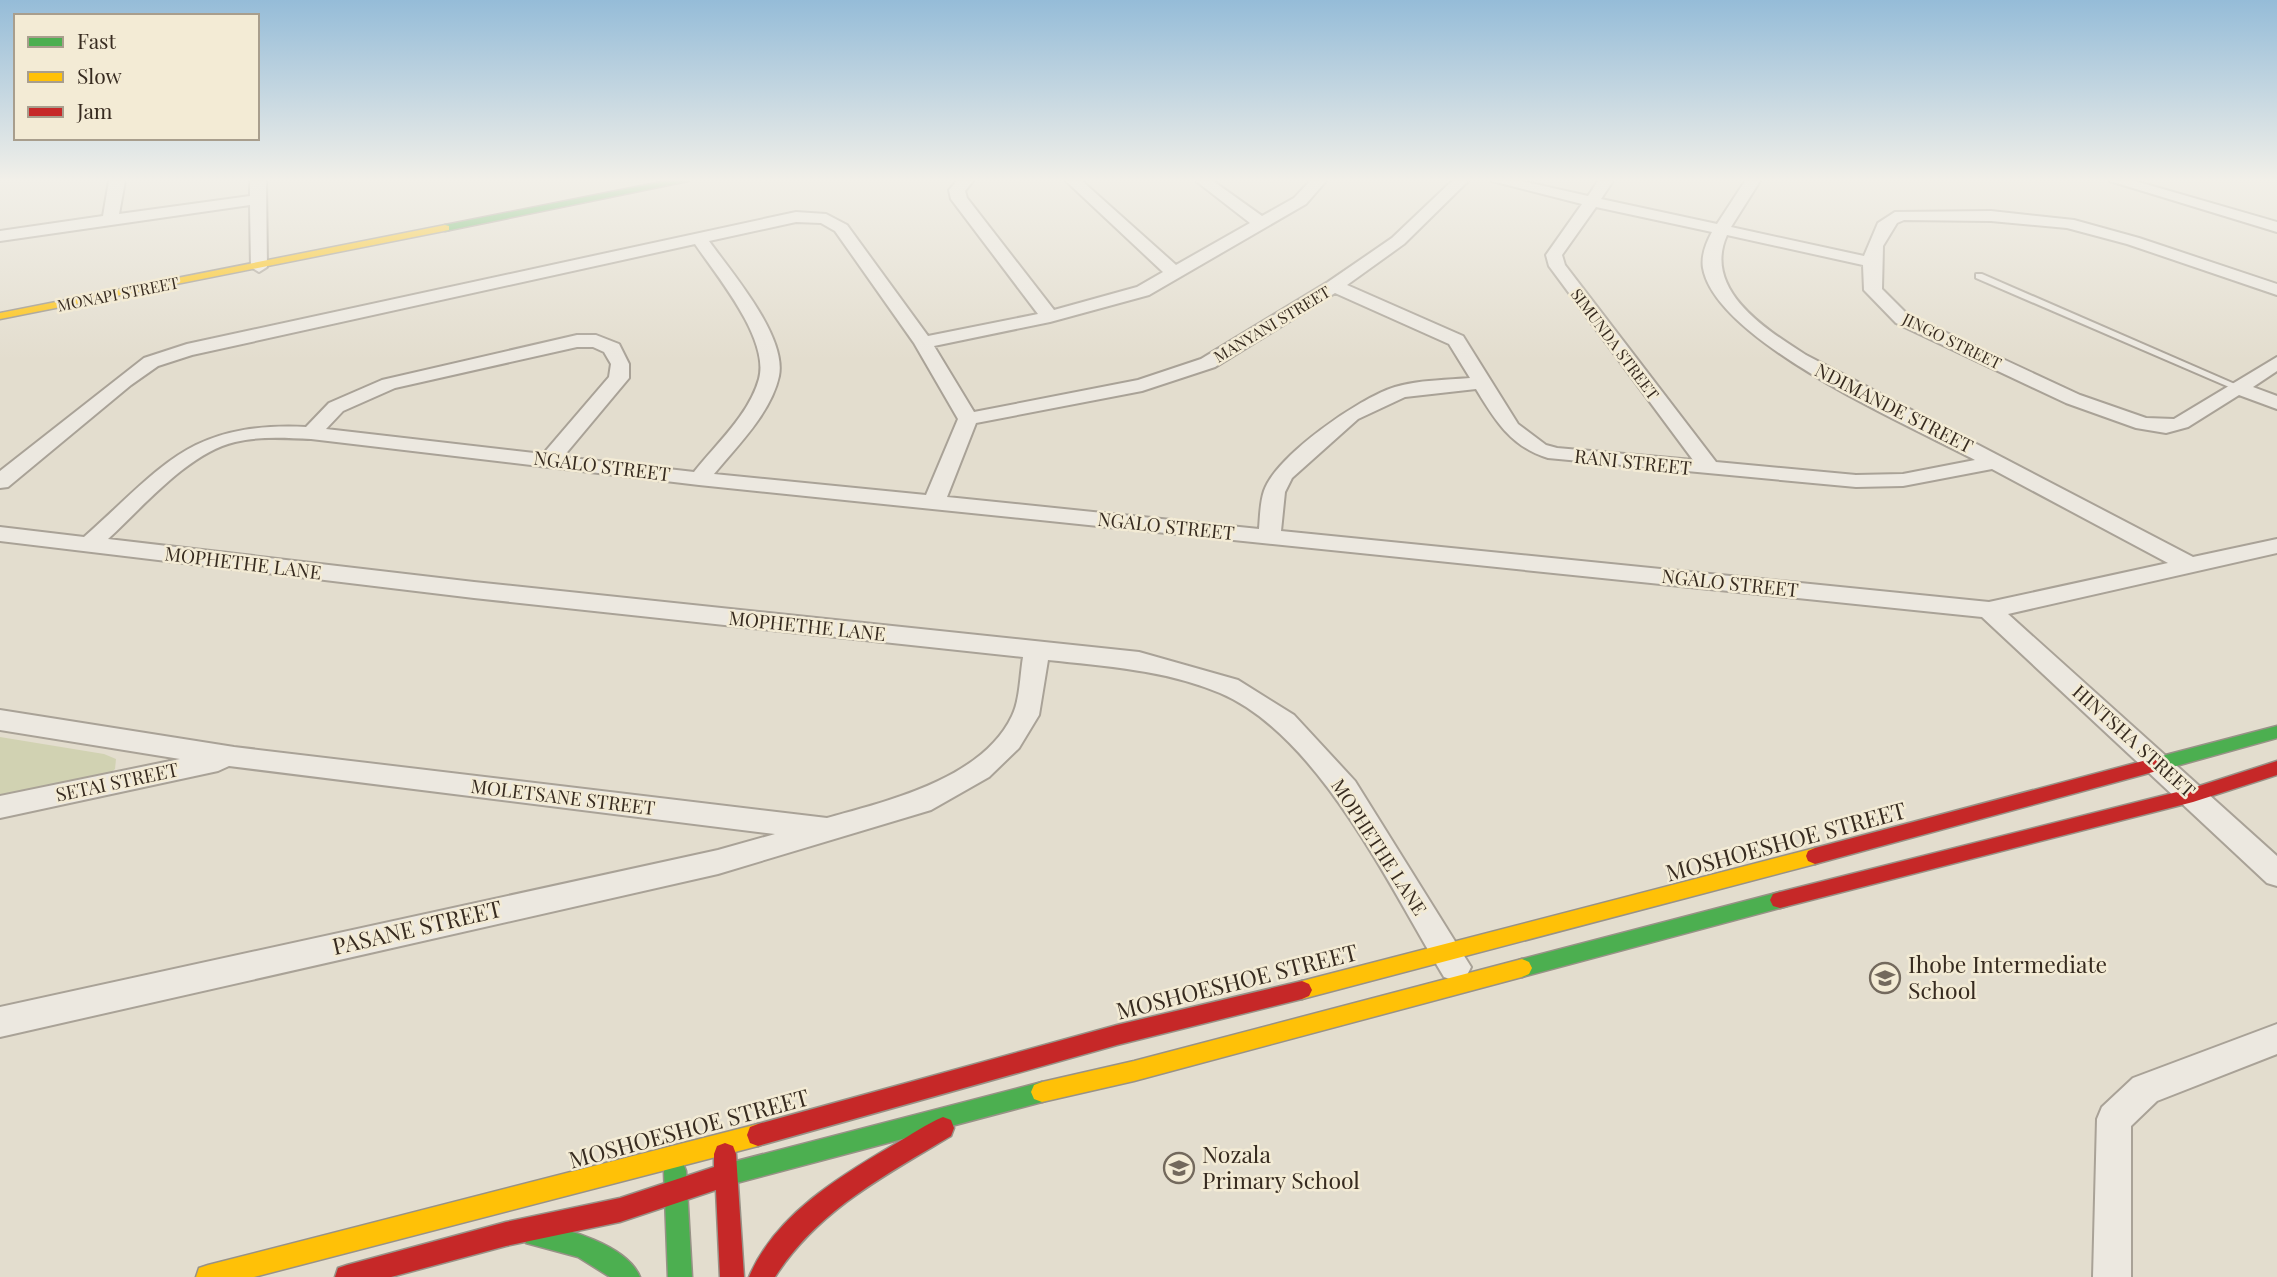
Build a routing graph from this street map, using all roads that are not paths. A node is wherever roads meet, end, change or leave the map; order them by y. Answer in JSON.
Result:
{"nodes":[{"id":1,"x":700,"y":240,"type":"edge"},
{"id":2,"x":259,"y":241,"type":"edge"},
{"id":3,"x":389,"y":241,"type":"edge"},
{"id":4,"x":697,"y":241,"type":"edge"},
{"id":5,"x":848,"y":241,"type":"edge"},
{"id":6,"x":991,"y":241,"type":"edge"},
{"id":7,"x":1138,"y":241,"type":"edge"},
{"id":8,"x":1230,"y":241,"type":"edge"},
{"id":9,"x":1398,"y":241,"type":"edge"},
{"id":10,"x":1565,"y":241,"type":"edge"},
{"id":11,"x":1717,"y":241,"type":"edge"},
{"id":12,"x":1767,"y":241,"type":"edge"},
{"id":13,"x":1879,"y":241,"type":"edge"},
{"id":14,"x":2127,"y":241,"type":"edge"},
{"id":15,"x":1871,"y":262,"type":"junction"},
{"id":16,"x":259,"y":267,"type":"junction"},
{"id":17,"x":1174,"y":273,"type":"junction"},
{"id":18,"x":1979,"y":276,"type":"dead end"},
{"id":19,"x":1334,"y":286,"type":"junction"},
{"id":20,"x":2277,"y":290,"type":"edge"},
{"id":21,"x":1050,"y":317,"type":"junction"},
{"id":22,"x":2,"y":319,"type":"edge"},
{"id":23,"x":923,"y":343,"type":"junction"},
{"id":24,"x":2277,"y":363,"type":"edge"},
{"id":25,"x":1483,"y":382,"type":"junction"},
{"id":26,"x":2239,"y":388,"type":"junction"},
{"id":27,"x":2277,"y":403,"type":"edge"},
{"id":28,"x":968,"y":419,"type":"junction"},
{"id":29,"x":311,"y":433,"type":"junction"},
{"id":30,"x":550,"y":459,"type":"junction"},
{"id":31,"x":1998,"y":462,"type":"junction"},
{"id":32,"x":1710,"y":469,"type":"junction"},
{"id":33,"x":699,"y":479,"type":"junction"},
{"id":34,"x":0,"y":482,"type":"edge"},
{"id":35,"x":935,"y":501,"type":"junction"},
{"id":36,"x":0,"y":534,"type":"edge"},
{"id":37,"x":1269,"y":537,"type":"junction"},
{"id":38,"x":88,"y":545,"type":"junction"},
{"id":39,"x":2277,"y":546,"type":"edge"},
{"id":40,"x":2190,"y":565,"type":"junction"},
{"id":41,"x":1990,"y":610,"type":"junction"},
{"id":42,"x":1037,"y":650,"type":"junction"},
{"id":43,"x":0,"y":720,"type":"edge"},
{"id":44,"x":2277,"y":732,"type":"edge"},
{"id":45,"x":234,"y":757,"type":"junction"},
{"id":46,"x":2161,"y":766,"type":"junction"},
{"id":47,"x":2277,"y":768,"type":"edge"},
{"id":48,"x":2193,"y":795,"type":"junction"},
{"id":49,"x":0,"y":807,"type":"edge"},
{"id":50,"x":833,"y":830,"type":"junction"},
{"id":51,"x":2277,"y":874,"type":"edge"},
{"id":52,"x":1448,"y":954,"type":"junction"},
{"id":53,"x":1465,"y":984,"type":"junction"},
{"id":54,"x":0,"y":1022,"type":"edge"},
{"id":55,"x":2277,"y":1039,"type":"edge"},
{"id":56,"x":981,"y":1105,"type":"junction"},
{"id":57,"x":724,"y":1144,"type":"junction"},
{"id":58,"x":674,"y":1154,"type":"junction"},
{"id":59,"x":727,"y":1175,"type":"junction"},
{"id":60,"x":677,"y":1192,"type":"junction"},
{"id":61,"x":506,"y":1234,"type":"junction"},
{"id":62,"x":208,"y":1277,"type":"edge"},
{"id":63,"x":347,"y":1277,"type":"edge"},
{"id":64,"x":628,"y":1277,"type":"edge"},
{"id":65,"x":680,"y":1277,"type":"edge"},
{"id":66,"x":732,"y":1277,"type":"edge"},
{"id":67,"x":761,"y":1277,"type":"edge"},
{"id":68,"x":2112,"y":1277,"type":"edge"}],
"edges":[{"from":1,"to":33,"type":"street"},
{"from":2,"to":16,"type":"street"},
{"from":3,"to":16,"type":"main road","name":"MONAPI STREET"},
{"from":4,"to":34,"type":"street"},
{"from":5,"to":23,"type":"street"},
{"from":6,"to":21,"type":"street"},
{"from":7,"to":17,"type":"street"},
{"from":8,"to":17,"type":"street"},
{"from":9,"to":19,"type":"street","name":"MANYANI STREET"},
{"from":10,"to":32,"type":"street","name":"SIMUNDA STREET"},
{"from":11,"to":31,"type":"street","name":"NDIMANDE STREET"},
{"from":12,"to":15,"type":"street"},
{"from":13,"to":15,"type":"street"},
{"from":14,"to":20,"type":"street"},
{"from":15,"to":26,"type":"street","name":"JINGO STREET"},
{"from":16,"to":22,"type":"main road","name":"MONAPI STREET"},
{"from":17,"to":21,"type":"street"},
{"from":18,"to":26,"type":"lane"},
{"from":19,"to":25,"type":"street","name":"RANI STREET"},
{"from":19,"to":28,"type":"street","name":"MANYANI STREET"},
{"from":21,"to":23,"type":"street"},
{"from":23,"to":28,"type":"street"},
{"from":24,"to":26,"type":"street","name":"JINGO STREET"},
{"from":25,"to":32,"type":"street","name":"RANI STREET"},
{"from":25,"to":37,"type":"street"},
{"from":26,"to":27,"type":"street"},
{"from":28,"to":35,"type":"street"},
{"from":29,"to":30,"type":"street","name":"NGALO STREET"},
{"from":29,"to":30,"type":"street"},
{"from":29,"to":38,"type":"street","name":"NGALO STREET"},
{"from":30,"to":33,"type":"street","name":"NGALO STREET"},
{"from":31,"to":32,"type":"street","name":"RANI STREET"},
{"from":31,"to":40,"type":"street","name":"NDIMANDE STREET"},
{"from":33,"to":35,"type":"street","name":"NGALO STREET"},
{"from":35,"to":37,"type":"street","name":"NGALO STREET"},
{"from":36,"to":38,"type":"street","name":"MOPHETHE LANE"},
{"from":37,"to":41,"type":"street","name":"NGALO STREET"},
{"from":38,"to":42,"type":"street","name":"MOPHETHE LANE"},
{"from":39,"to":40,"type":"street","name":"NGALO STREET"},
{"from":40,"to":41,"type":"street","name":"NGALO STREET"},
{"from":41,"to":46,"type":"street","name":"HINTSHA STREET"},
{"from":42,"to":50,"type":"street","name":"MOLETSANE STREET"},
{"from":42,"to":52,"type":"street","name":"MOPHETHE LANE"},
{"from":43,"to":45,"type":"street","name":"MOLETSANE STREET"},
{"from":44,"to":46,"type":"main road","name":"MOSHOESHOE STREET"},
{"from":45,"to":49,"type":"street","name":"SETAI STREET"},
{"from":45,"to":50,"type":"street","name":"MOLETSANE STREET"},
{"from":46,"to":48,"type":"street","name":"HINTSHA STREET"},
{"from":46,"to":52,"type":"main road","name":"MOSHOESHOE STREET"},
{"from":47,"to":48,"type":"main road"},
{"from":48,"to":51,"type":"street","name":"HINTSHA STREET"},
{"from":48,"to":53,"type":"main road"},
{"from":50,"to":54,"type":"street","name":"PASANE STREET"},
{"from":52,"to":53,"type":"street","name":"MOPHETHE LANE"},
{"from":52,"to":57,"type":"main road","name":"MOSHOESHOE STREET"},
{"from":53,"to":56,"type":"main road"},
{"from":55,"to":68,"type":"street"},
{"from":56,"to":59,"type":"main road"},
{"from":56,"to":67,"type":"main road"},
{"from":57,"to":58,"type":"main road","name":"MOSHOESHOE STREET"},
{"from":57,"to":59,"type":"main road"},
{"from":58,"to":60,"type":"main road"},
{"from":58,"to":62,"type":"main road","name":"MOSHOESHOE STREET"},
{"from":59,"to":60,"type":"main road"},
{"from":59,"to":66,"type":"main road"},
{"from":60,"to":61,"type":"main road"},
{"from":60,"to":65,"type":"main road"},
{"from":61,"to":63,"type":"main road"},
{"from":61,"to":64,"type":"main road"}]}
